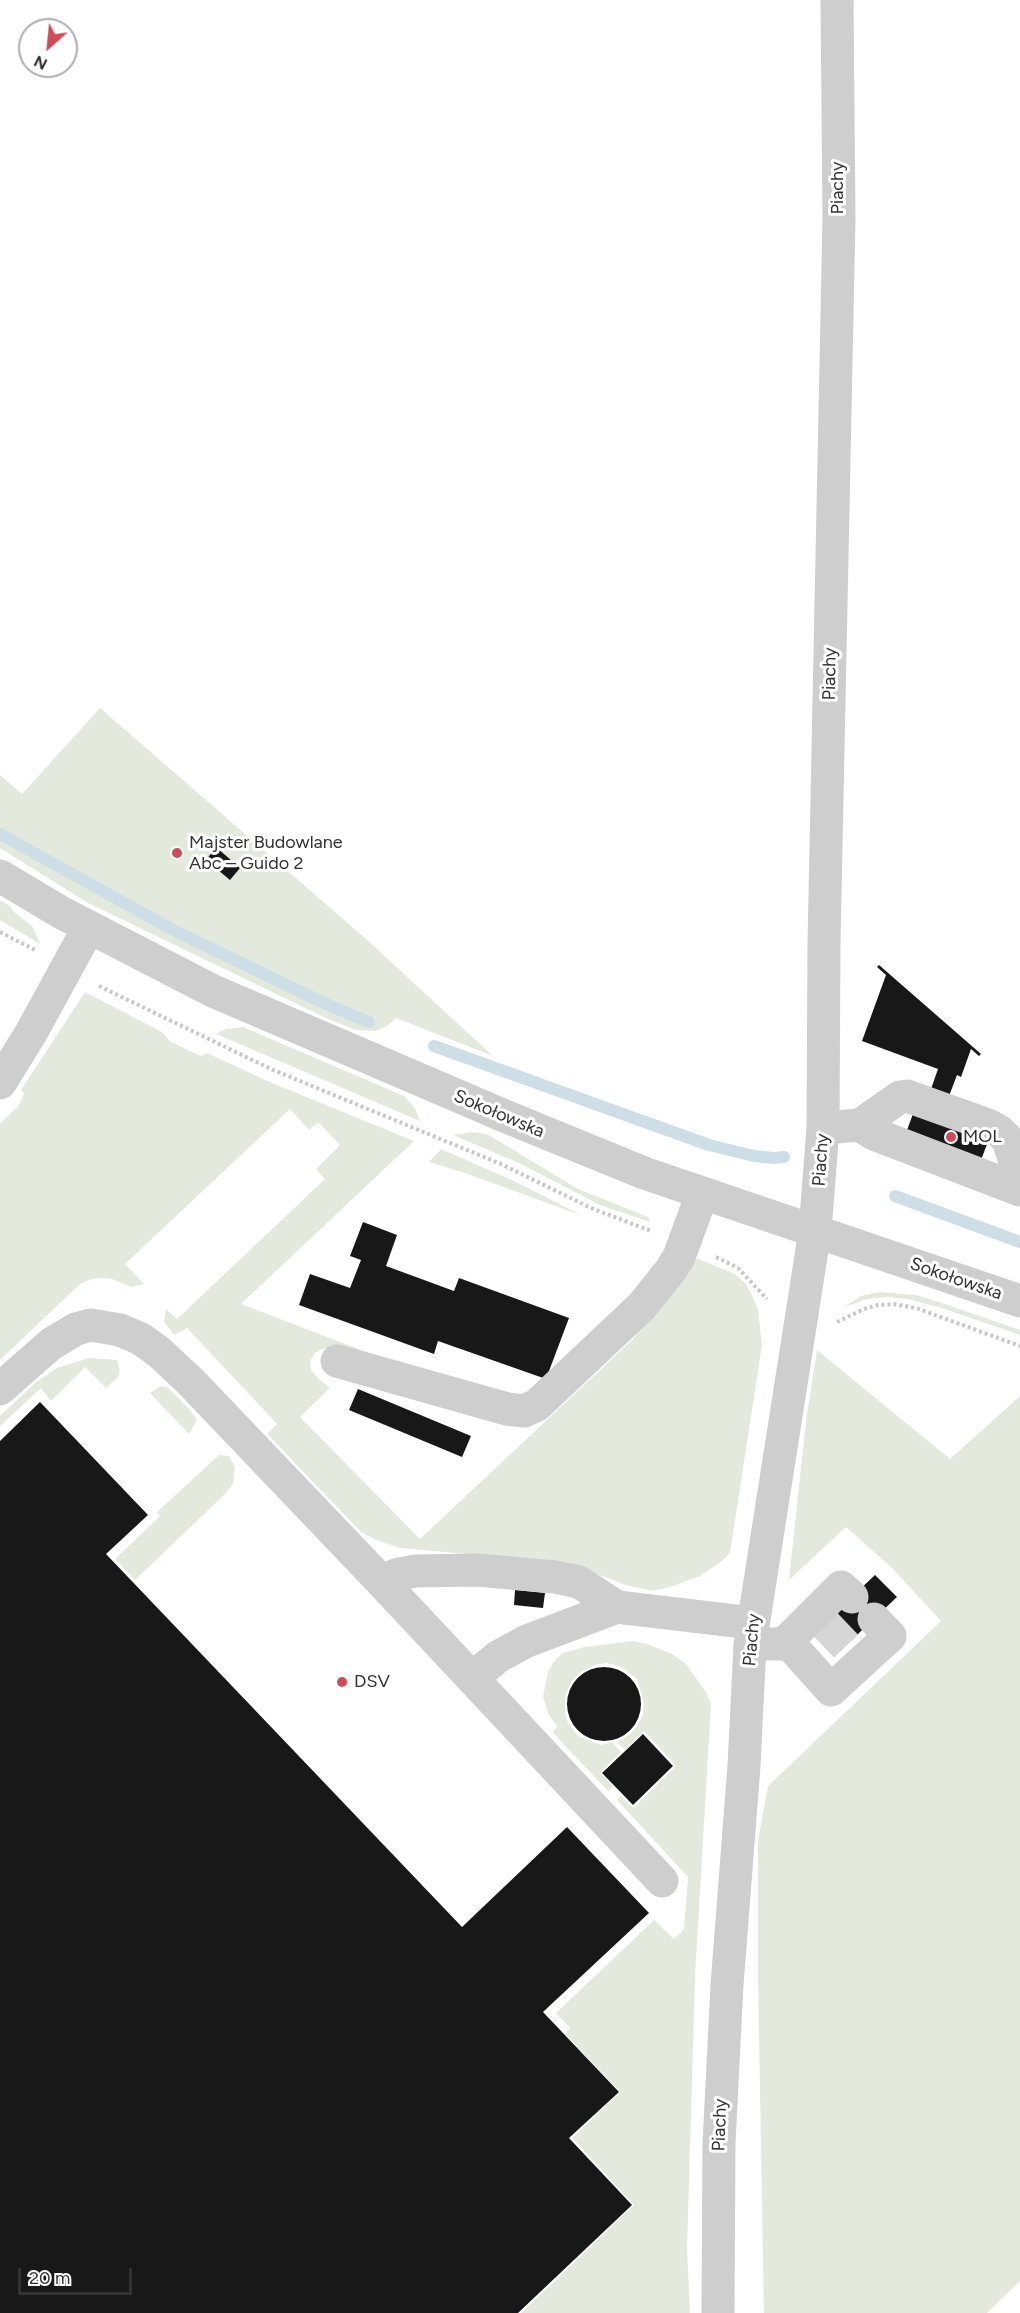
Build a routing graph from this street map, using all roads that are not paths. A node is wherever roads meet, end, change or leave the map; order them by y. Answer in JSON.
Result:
{"nodes":[{"id":1,"x":837,"y":0,"type":"edge"},
{"id":2,"x":0,"y":876,"type":"edge"},
{"id":3,"x":89,"y":927,"type":"junction"},
{"id":4,"x":0,"y":1083,"type":"edge"},
{"id":5,"x":860,"y":1125,"type":"junction"},
{"id":6,"x":824,"y":1128,"type":"junction"},
{"id":7,"x":1020,"y":1171,"type":"edge"},
{"id":8,"x":1020,"y":1190,"type":"edge"},
{"id":9,"x":702,"y":1194,"type":"junction"},
{"id":10,"x":816,"y":1231,"type":"junction"},
{"id":11,"x":1020,"y":1301,"type":"edge"},
{"id":12,"x":337,"y":1361,"type":"dead end"},
{"id":13,"x":0,"y":1389,"type":"edge"},
{"id":14,"x":381,"y":1581,"type":"junction"},
{"id":15,"x":618,"y":1607,"type":"junction"},
{"id":16,"x":751,"y":1634,"type":"junction"},
{"id":17,"x":836,"y":1636,"type":"junction"},
{"id":18,"x":787,"y":1641,"type":"junction"},
{"id":19,"x":472,"y":1678,"type":"junction"},
{"id":20,"x":662,"y":1881,"type":"dead end"},
{"id":21,"x":718,"y":2313,"type":"edge"}],
"edges":[{"from":1,"to":6,"type":"street","name":"Piachy"},
{"from":2,"to":3,"type":"street","name":"Sokołowska"},
{"from":3,"to":4,"type":"street"},
{"from":3,"to":9,"type":"street","name":"Sokołowska"},
{"from":5,"to":6,"type":"street"},
{"from":5,"to":7,"type":"street"},
{"from":5,"to":8,"type":"street"},
{"from":6,"to":10,"type":"street","name":"Piachy"},
{"from":9,"to":10,"type":"street","name":"Sokołowska"},
{"from":9,"to":12,"type":"street"},
{"from":10,"to":11,"type":"street","name":"Sokołowska"},
{"from":10,"to":16,"type":"street","name":"Piachy"},
{"from":13,"to":14,"type":"street"},
{"from":14,"to":15,"type":"street"},
{"from":14,"to":19,"type":"street"},
{"from":15,"to":16,"type":"street"},
{"from":15,"to":19,"type":"street"},
{"from":16,"to":18,"type":"street"},
{"from":16,"to":21,"type":"street","name":"Piachy"},
{"from":17,"to":17,"type":"street"},
{"from":17,"to":18,"type":"street"},
{"from":17,"to":18,"type":"street"},
{"from":19,"to":20,"type":"street"}]}
